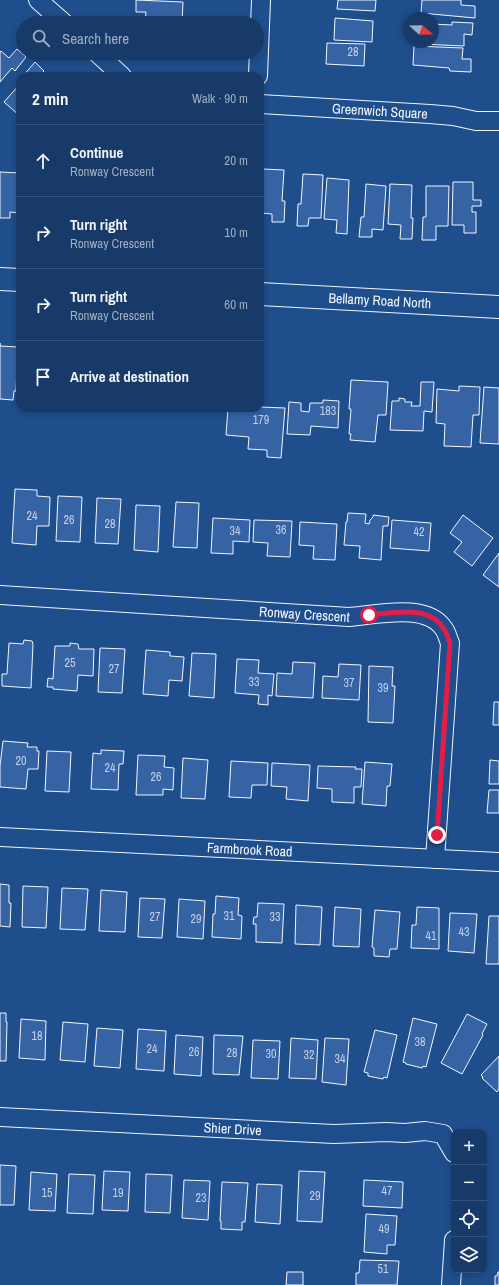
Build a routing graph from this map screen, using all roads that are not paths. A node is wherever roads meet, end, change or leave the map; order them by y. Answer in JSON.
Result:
{"nodes":[{"id":1,"x":38,"y":0,"type":"edge"},
{"id":2,"x":262,"y":0,"type":"edge"},
{"id":3,"x":56,"y":16,"type":"edge"},
{"id":4,"x":261,"y":16,"type":"edge"},
{"id":5,"x":105,"y":60,"type":"edge"},
{"id":6,"x":259,"y":60,"type":"edge"},
{"id":7,"x":118,"y":72,"type":"edge"},
{"id":8,"x":258,"y":72,"type":"edge"},
{"id":9,"x":264,"y":104,"type":"edge"},
{"id":10,"x":499,"y":120,"type":"edge"},
{"id":11,"x":0,"y":279,"type":"edge"},
{"id":12,"x":16,"y":280,"type":"edge"},
{"id":13,"x":264,"y":294,"type":"edge"},
{"id":14,"x":499,"y":307,"type":"edge"},
{"id":15,"x":0,"y":595,"type":"edge"},
{"id":16,"x":0,"y":838,"type":"edge"},
{"id":17,"x":435,"y":859,"type":"junction"},
{"id":18,"x":499,"y":862,"type":"edge"},
{"id":19,"x":0,"y":1117,"type":"edge"},
{"id":20,"x":451,"y":1148,"type":"edge"},
{"id":21,"x":452,"y":1273,"type":"edge"},
{"id":22,"x":451,"y":1285,"type":"edge"}],
"edges":[{"from":1,"to":3,"type":"street"},
{"from":2,"to":4,"type":"street"},
{"from":5,"to":7,"type":"street"},
{"from":6,"to":8,"type":"street"},
{"from":9,"to":10,"type":"street","name":"Greenwich Square"},
{"from":11,"to":12,"type":"street"},
{"from":13,"to":14,"type":"street","name":"Bellamy Road North"},
{"from":15,"to":17,"type":"street","name":"Ronway Crescent"},
{"from":16,"to":17,"type":"street","name":"Farmbrook Road"},
{"from":17,"to":18,"type":"street","name":"Farmbrook Road"},
{"from":19,"to":20,"type":"street","name":"Shier Drive"},
{"from":21,"to":22,"type":"street"}]}
